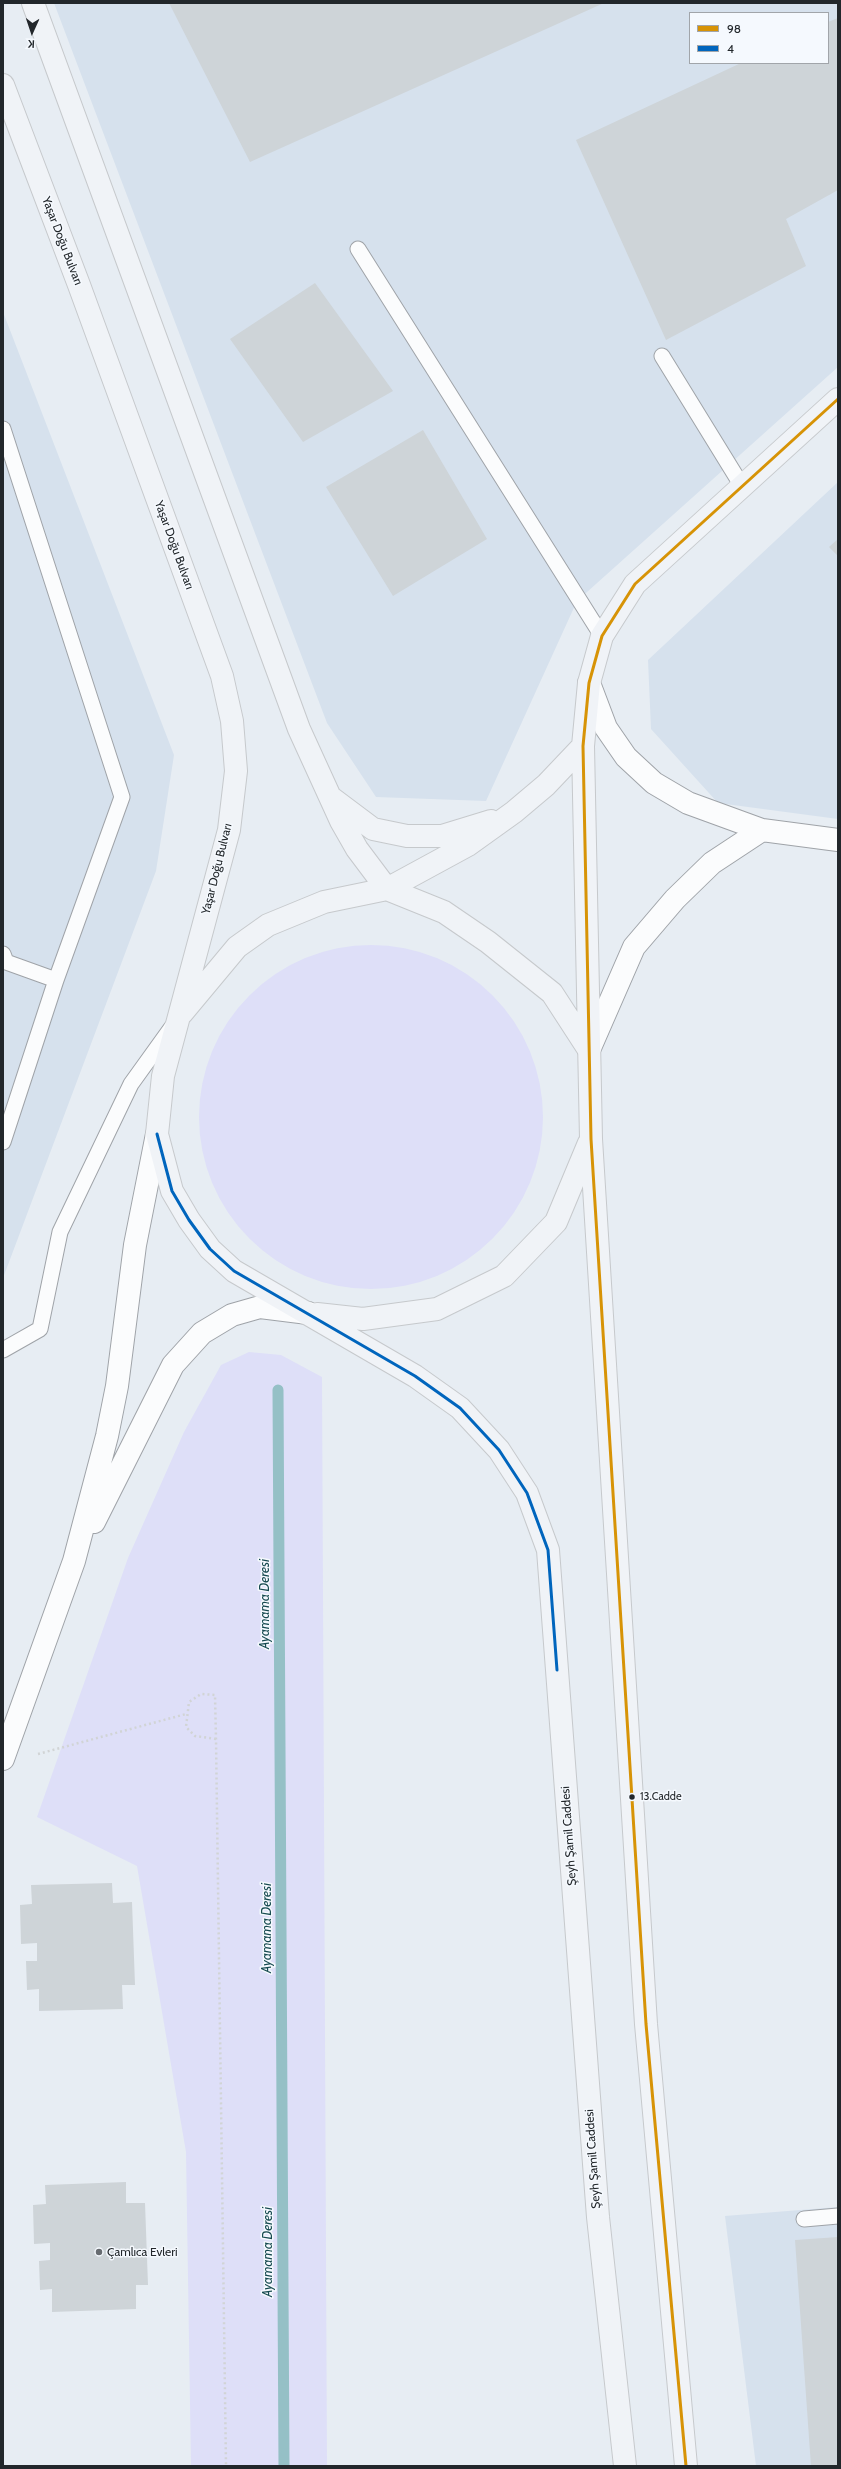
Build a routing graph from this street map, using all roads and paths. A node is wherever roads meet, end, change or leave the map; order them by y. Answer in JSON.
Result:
{"nodes":[{"id":1,"x":33,"y":3,"type":"edge"},
{"id":2,"x":3,"y":85,"type":"edge"},
{"id":3,"x":358,"y":249,"type":"dead end"},
{"id":4,"x":662,"y":356,"type":"dead end"},
{"id":5,"x":838,"y":399,"type":"edge"},
{"id":6,"x":3,"y":429,"type":"edge"},
{"id":7,"x":742,"y":486,"type":"junction"},
{"id":8,"x":602,"y":636,"type":"junction"},
{"id":9,"x":589,"y":683,"type":"junction"},
{"id":10,"x":582,"y":746,"type":"junction"},
{"id":11,"x":330,"y":796,"type":"junction"},
{"id":12,"x":509,"y":815,"type":"junction"},
{"id":13,"x":762,"y":830,"type":"junction"},
{"id":14,"x":838,"y":840,"type":"edge"},
{"id":15,"x":387,"y":889,"type":"junction"},
{"id":16,"x":3,"y":954,"type":"edge"},
{"id":17,"x":56,"y":980,"type":"junction"},
{"id":18,"x":177,"y":1019,"type":"junction"},
{"id":19,"x":588,"y":1050,"type":"junction"},
{"id":20,"x":157,"y":1134,"type":"junction"},
{"id":21,"x":591,"y":1138,"type":"junction"},
{"id":22,"x":3,"y":1142,"type":"edge"},
{"id":23,"x":310,"y":1314,"type":"junction"},
{"id":24,"x":3,"y":1350,"type":"edge"},
{"id":25,"x":74,"y":1561,"type":"junction"},
{"id":26,"x":186,"y":1714,"type":"junction"},
{"id":27,"x":216,"y":1739,"type":"junction"},
{"id":28,"x":34,"y":1755,"type":"dead end"},
{"id":29,"x":3,"y":1759,"type":"edge"},
{"id":30,"x":838,"y":2216,"type":"edge"},
{"id":31,"x":804,"y":2219,"type":"dead end"},
{"id":32,"x":226,"y":2466,"type":"edge"},
{"id":33,"x":625,"y":2466,"type":"edge"},
{"id":34,"x":686,"y":2466,"type":"edge"}],
"edges":[{"from":1,"to":11,"type":"main road"},
{"from":2,"to":18,"type":"main road","name":"Yaşar Doğu Bulvarı"},
{"from":3,"to":8,"type":"lane"},
{"from":4,"to":7,"type":"lane"},
{"from":5,"to":7,"type":"main road"},
{"from":6,"to":17,"type":"lane"},
{"from":7,"to":8,"type":"main road"},
{"from":8,"to":9,"type":"main road"},
{"from":9,"to":10,"type":"main road"},
{"from":9,"to":13,"type":"street"},
{"from":10,"to":12,"type":"main road"},
{"from":10,"to":19,"type":"main road"},
{"from":11,"to":12,"type":"main road"},
{"from":11,"to":15,"type":"main road"},
{"from":12,"to":15,"type":"main road"},
{"from":13,"to":14,"type":"street"},
{"from":13,"to":19,"type":"street"},
{"from":15,"to":18,"type":"main road"},
{"from":15,"to":19,"type":"main road"},
{"from":16,"to":17,"type":"lane"},
{"from":17,"to":22,"type":"lane"},
{"from":18,"to":20,"type":"main road","name":"Yaşar Doğu Bulvarı"},
{"from":18,"to":24,"type":"lane"},
{"from":19,"to":21,"type":"main road"},
{"from":20,"to":23,"type":"main road","name":"Şeyh Şamil Caddesi"},
{"from":20,"to":25,"type":"street"},
{"from":21,"to":23,"type":"main road"},
{"from":21,"to":34,"type":"main road"},
{"from":23,"to":25,"type":"street"},
{"from":23,"to":33,"type":"main road","name":"Şeyh Şamil Caddesi"},
{"from":25,"to":29,"type":"street"},
{"from":26,"to":27,"type":"path"},
{"from":26,"to":27,"type":"path"},
{"from":26,"to":28,"type":"path"},
{"from":27,"to":32,"type":"path"},
{"from":30,"to":31,"type":"lane"}]}
